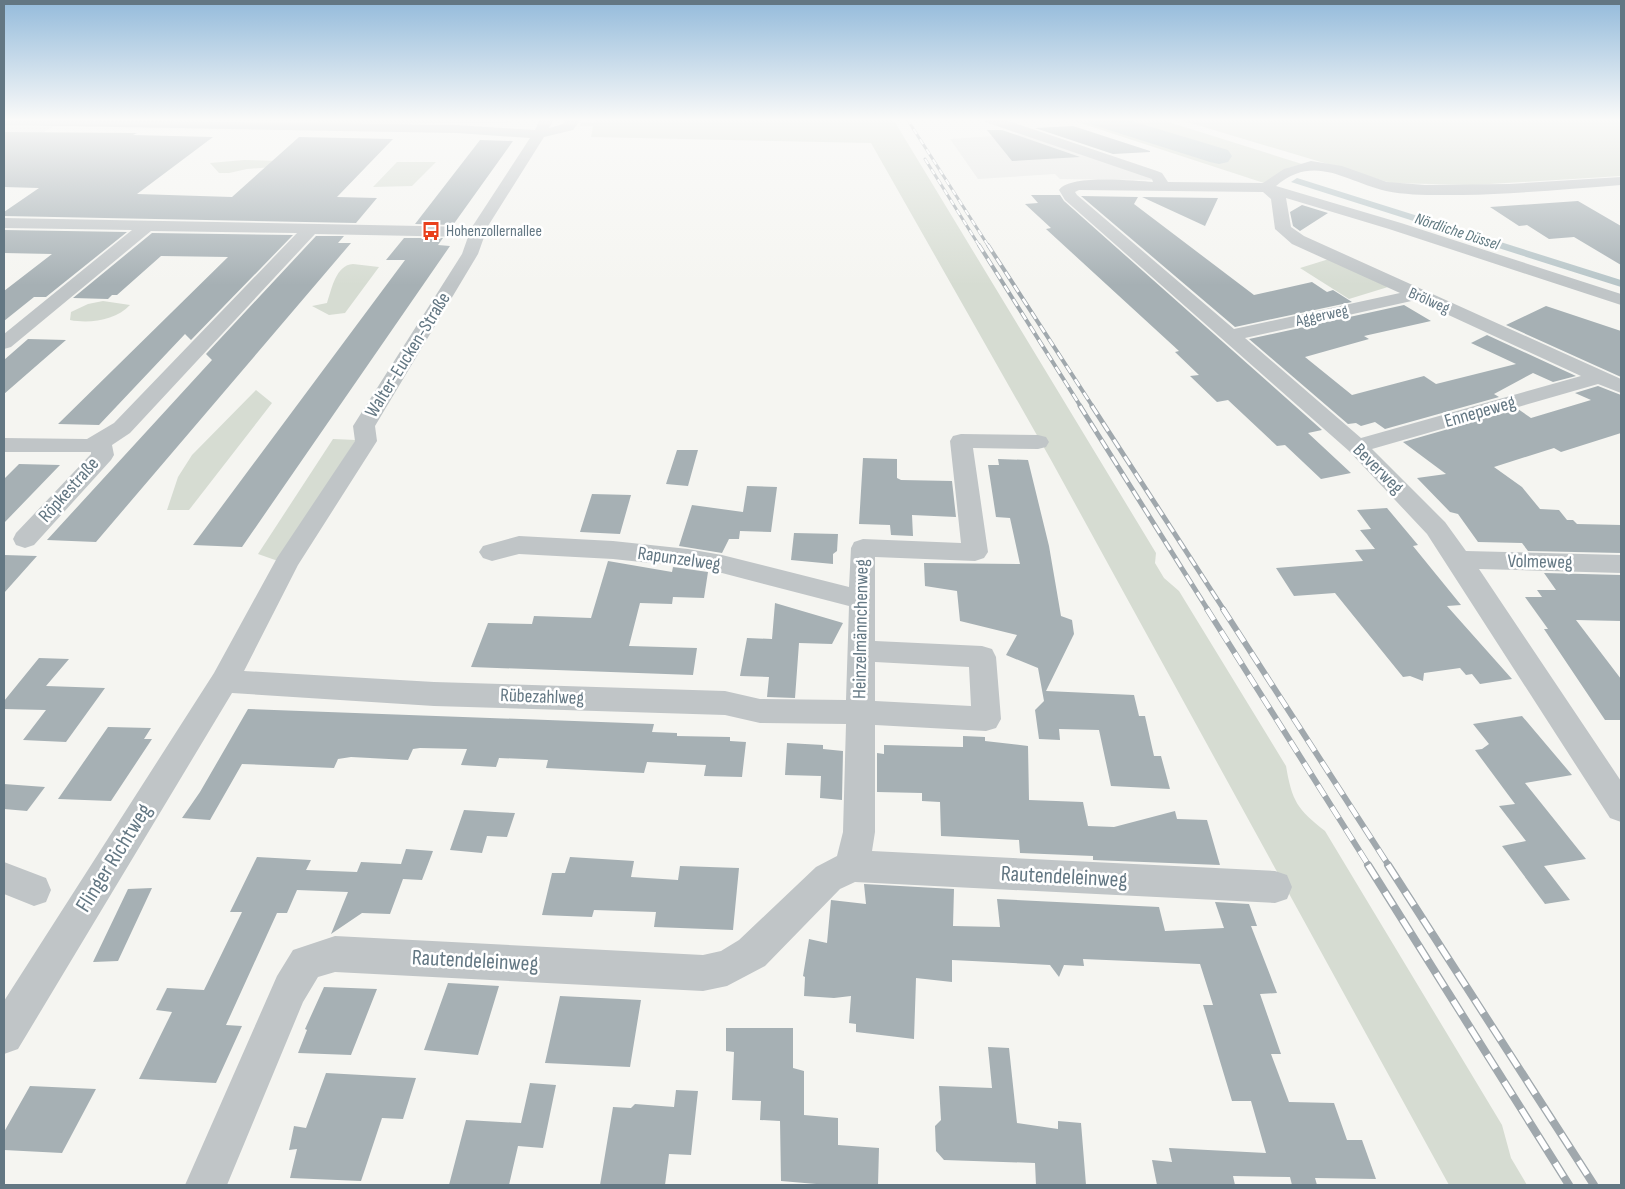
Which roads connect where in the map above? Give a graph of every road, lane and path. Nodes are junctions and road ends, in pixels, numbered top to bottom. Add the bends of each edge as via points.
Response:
1 (514, 174) edge
2 (1154, 174) edge
3 (1286, 174) edge
4 (1348, 174) edge
5 (1277, 180) junction
6 (1621, 181) edge
7 (1164, 186) junction
8 (1067, 190) joint
9 (4, 222) edge
10 (148, 225) junction
11 (310, 229) junction
12 (478, 232) junction
13 (1416, 295) junction
14 (1621, 300) edge
15 (1229, 336) junction
16 (4, 343) edge
17 (1602, 377) junction
18 (1621, 386) edge
19 (1038, 442) dead end
20 (100, 443) junction
21 (4, 445) edge
22 (1357, 446) junction
23 (24, 539) dead end
24 (492, 552) dead end
25 (1459, 560) junction
26 (1621, 564) edge
27 (862, 600) junction
28 (861, 651) junction
29 (224, 681) junction
30 (860, 712) junction
31 (1621, 808) edge
32 (852, 866) junction
33 (1275, 887) dead end
34 (4, 1035) edge
35 (206, 1185) edge

1 - 12 street, Walter-Eucken-Straße
2 - 7 street
3 - 5 street
4 - 6 street via 1387,186 1426,189 1503,189
5 - 7 street
5 - 13 street, Brölweg via 1281,224 1287,233
5 - 14 street via 1395,226
7 - 8 street via 1080,185
8 - 15 street, Beverweg via 1070,197
9 - 10 street
10 - 11 street
10 - 16 street
11 - 12 street
11 - 20 street via 122,428
12 - 29 street, Walter-Eucken-Straße via 470,254 364,426 366,441 286,564
13 - 15 street, Aggerweg
13 - 17 street, Brölweg
15 - 22 street, Beverweg
17 - 18 street, Brölweg
17 - 22 street, Ennepeweg
19 - 27 street, Heinzelmännchenweg via 961,441 975,552 862,548
20 - 21 street, Röpkestraße
20 - 23 street, Röpkestraße via 103,455
22 - 25 street, Beverweg via 1436,528
24 - 27 street, Rapunzelweg via 520,545 688,558
25 - 26 street, Volmeweg
25 - 31 street, Beverweg
27 - 28 street, Heinzelmännchenweg
28 - 30 street, Heinzelmännchenweg
28 - 30 street, Rübezahlweg via 982,657 986,719
29 - 30 street, Rübezahlweg via 434,694 725,703 760,710
29 - 34 street, Flinger Richtweg
30 - 32 street via 859,832
32 - 33 street, Rautendeleinweg
32 - 35 street, Rautendeleinweg via 828,878 752,953 727,968 703,973 335,954 306,963 290,989

